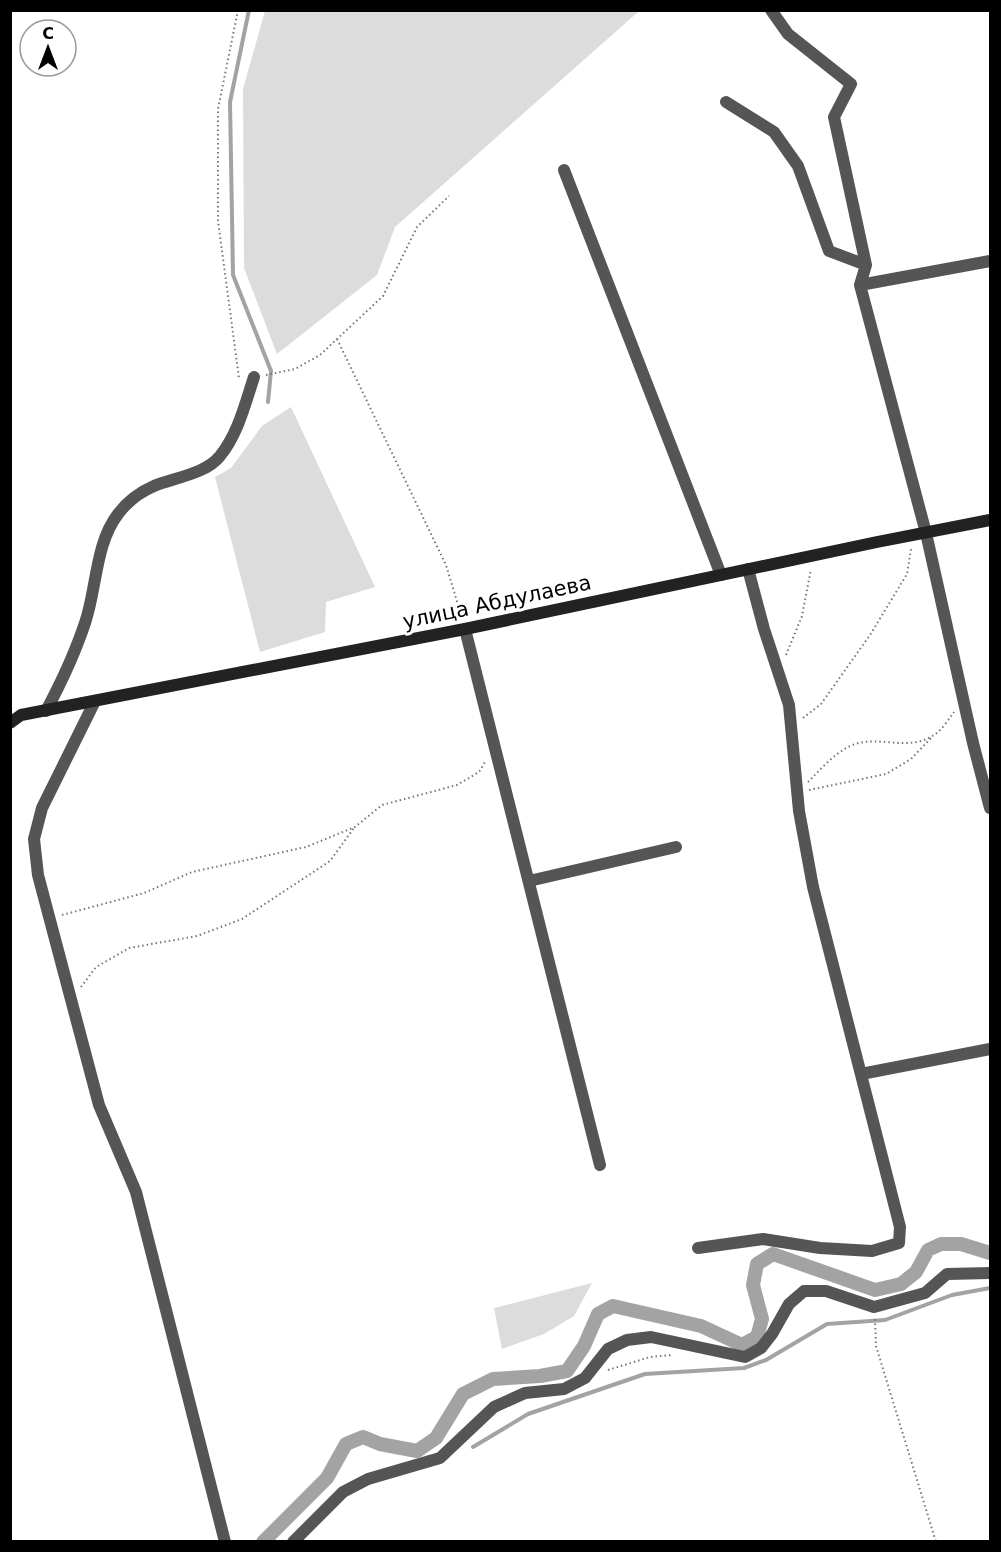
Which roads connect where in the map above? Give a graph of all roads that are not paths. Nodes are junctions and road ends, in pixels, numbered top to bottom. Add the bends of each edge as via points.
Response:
1 (771, 10) edge
2 (726, 102) dead end
3 (564, 170) dead end
4 (990, 261) edge
5 (866, 265) junction
6 (860, 285) junction
7 (254, 377) road end
8 (990, 520) edge
9 (920, 534) junction
10 (748, 569) junction
11 (722, 575) junction
12 (465, 629) junction
13 (94, 701) junction
14 (46, 711) junction
15 (14, 719) edge
16 (990, 808) edge
17 (676, 847) dead end
18 (529, 881) junction
19 (990, 1048) edge
20 (861, 1074) junction
21 (600, 1165) dead end
22 (698, 1248) dead end
23 (990, 1273) edge
24 (225, 1542) edge
25 (293, 1542) edge

1 - 5 street via 788,34 851,84 834,117
2 - 5 street via 774,132 798,166 829,251
3 - 11 street
4 - 6 street
5 - 6 street
6 - 9 street
7 - 14 street via 237,428 219,458 197,472 152,486 117,515 103,544 86,622
8 - 9 main road, улица Абдулаева
9 - 10 main road, улица Абдулаева
9 - 16 street
10 - 11 main road, улица Абдулаева
10 - 20 street via 789,705 813,887
11 - 12 main road, улица Абдулаева
12 - 13 main road, улица Абдулаева
12 - 18 street
13 - 14 main road, улица Абдулаева
13 - 24 street via 42,808 34,839 38,875 99,1105 136,1192
14 - 15 main road, улица Абдулаева
17 - 18 street
18 - 21 street
19 - 20 street
20 - 22 street via 900,1227 899,1243 872,1251 763,1239
23 - 25 street via 947,1274 925,1293 874,1307 825,1291 804,1291 789,1304 761,1348 745,1357 651,1337 627,1340 608,1349 585,1378 564,1389 525,1393 494,1407 440,1458 368,1479 343,1492

